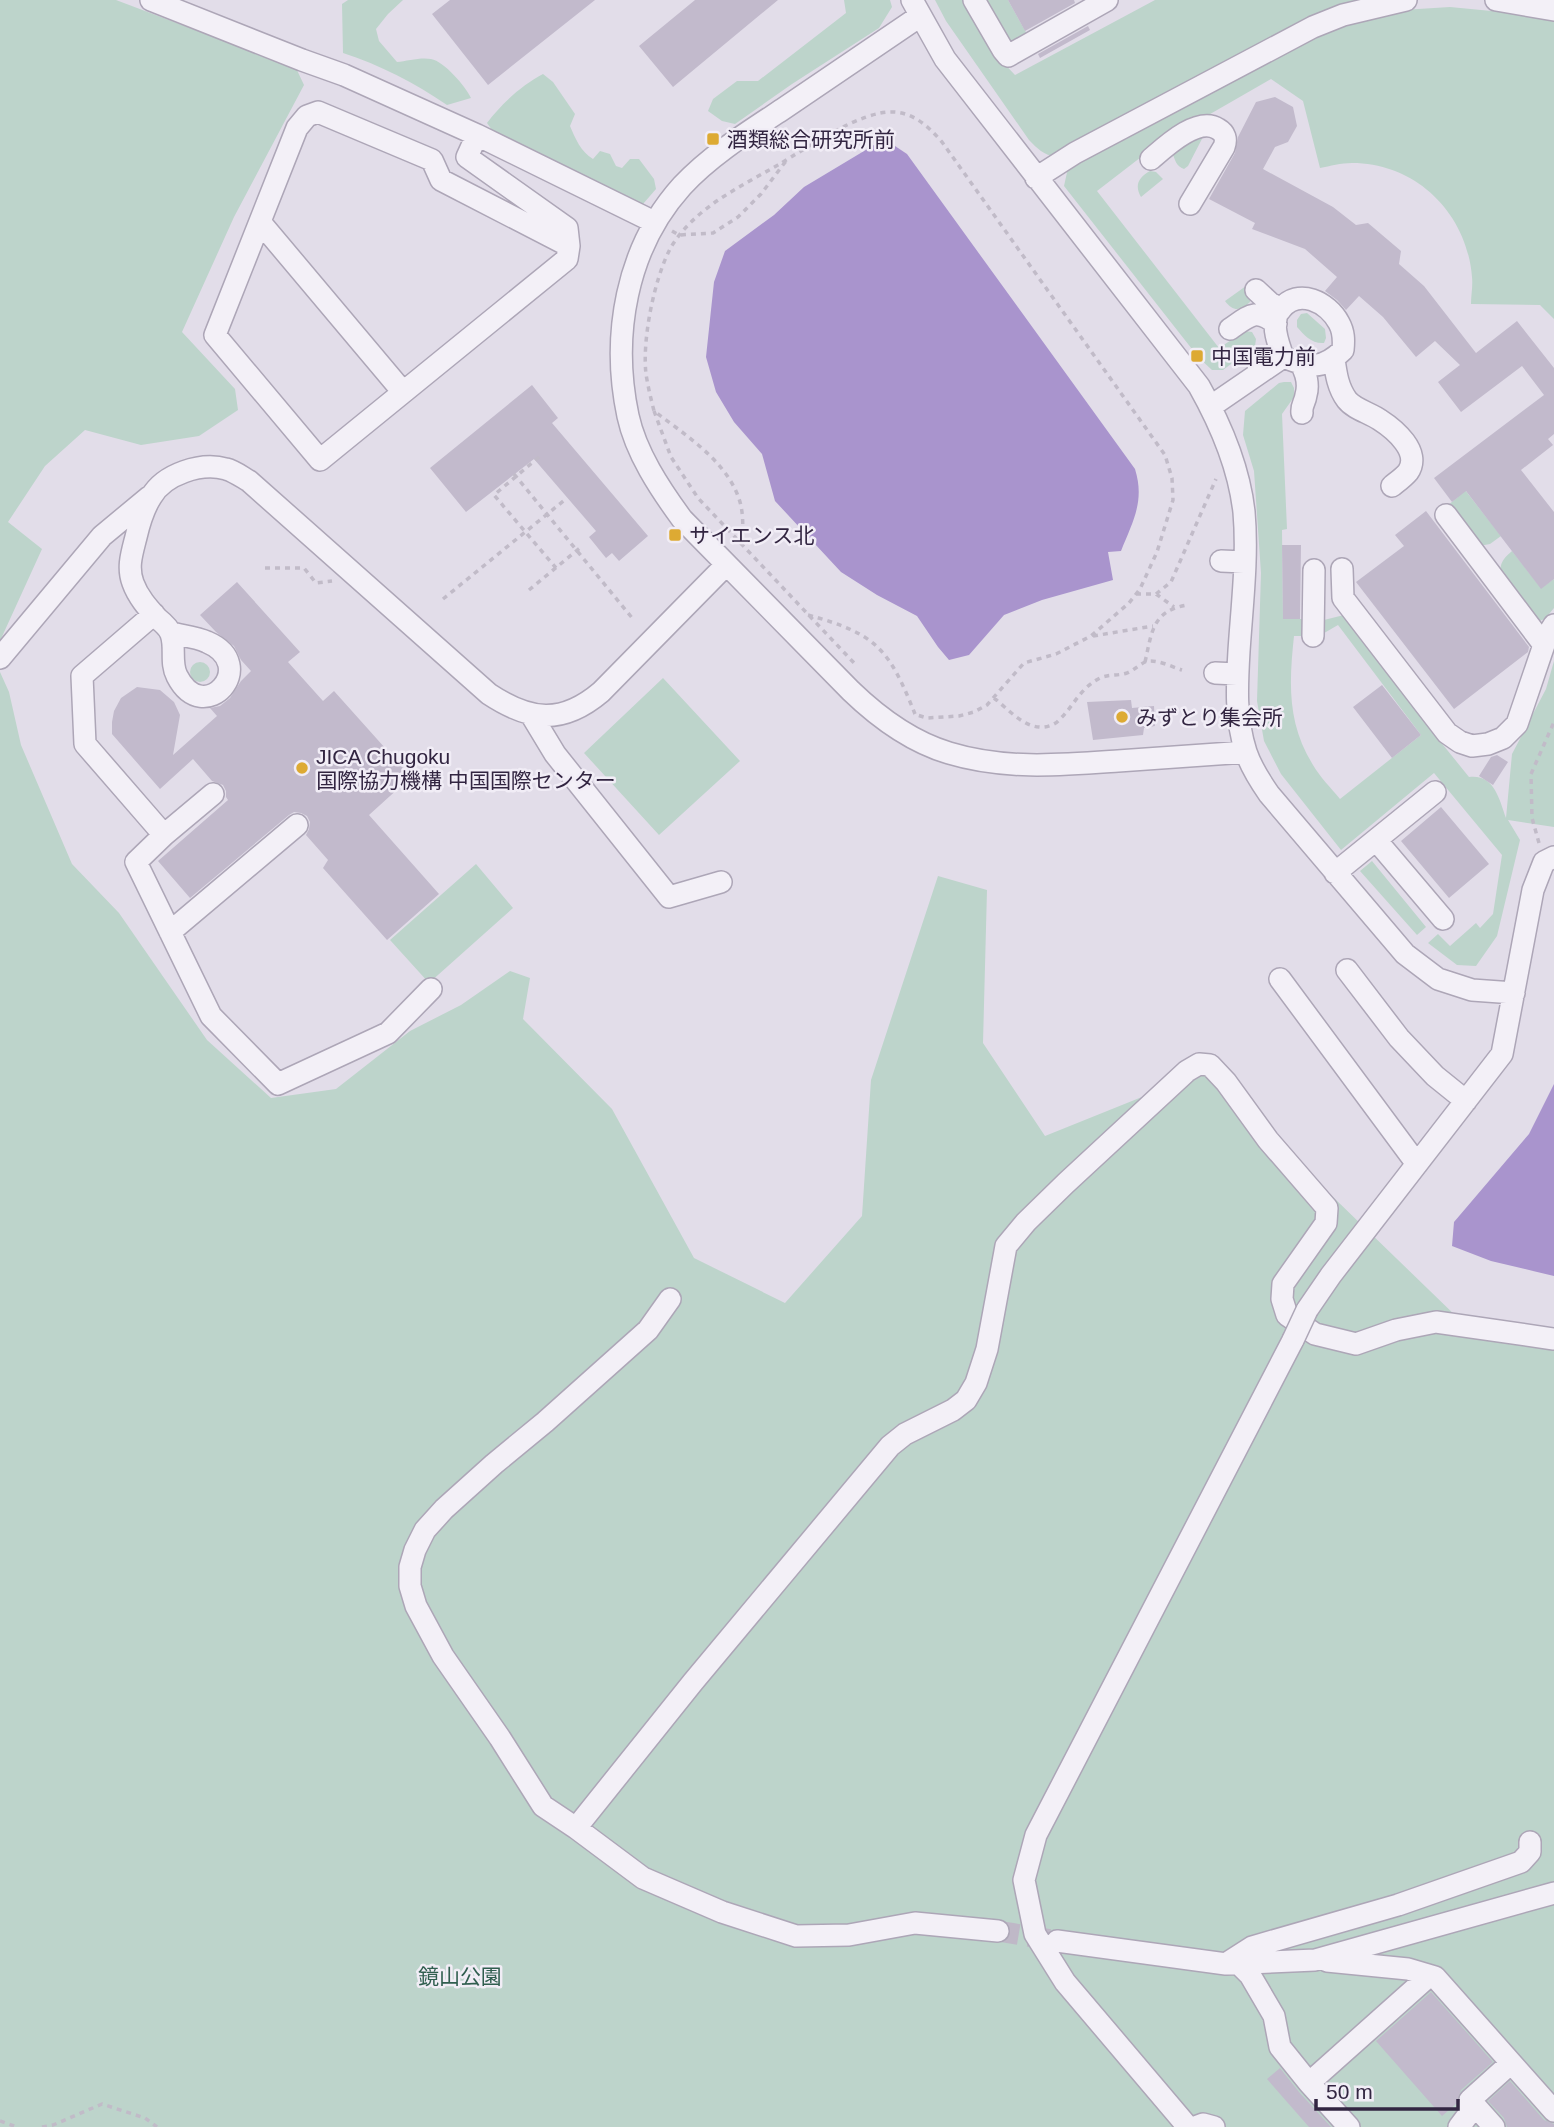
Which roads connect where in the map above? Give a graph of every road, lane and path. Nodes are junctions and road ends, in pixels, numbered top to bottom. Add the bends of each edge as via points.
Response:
1 (151, 0) edge
2 (974, 0) edge
3 (1107, 0) edge
4 (1406, 0) edge
5 (1496, 0) edge
6 (916, 8) edge
7 (1554, 10) edge
8 (477, 135) junction
9 (1152, 159) dead end
10 (788, 160) junction
11 (1036, 178) junction
12 (1190, 204) dead end
13 (260, 222) junction
14 (654, 222) junction
15 (679, 235) junction
16 (569, 246) junction
17 (1256, 290) dead end
18 (1279, 316) junction
19 (1230, 329) dead end
20 (1334, 359) junction
21 (1292, 360) junction
22 (403, 392) junction
23 (1210, 407) junction
24 (654, 411) junction
25 (1302, 413) dead end
26 (539, 457) dead end
27 (1218, 474) dead end
28 (515, 476) junction
29 (1392, 486) dead end
30 (151, 495) junction
31 (567, 498) dead end
32 (547, 515) junction
33 (1446, 516) dead end
34 (526, 532) junction
35 (742, 544) junction
36 (579, 549) junction
37 (1221, 561) dead end
38 (1244, 562) junction
39 (726, 565) junction
40 (265, 568) dead end
41 (556, 568) junction
42 (1342, 569) dead end
43 (342, 580) dead end
44 (529, 590) dead end
45 (1136, 594) junction
46 (1156, 594) junction
47 (1343, 598) junction
48 (443, 599) dead end
49 (1187, 606) dead end
50 (1174, 607) junction
51 (154, 614) junction
52 (808, 615) junction
53 (633, 619) dead end
54 (1554, 625) edge
55 (1153, 626) junction
56 (171, 633) dead end
57 (1091, 636) junction
58 (1313, 636) dead end
59 (1544, 645) junction
60 (0, 658) edge
61 (1145, 662) junction
62 (860, 669) dead end
63 (1182, 670) dead end
64 (1215, 673) dead end
65 (1237, 674) junction
66 (994, 698) junction
67 (905, 708) dead end
68 (915, 715) junction
69 (533, 716) junction
70 (1554, 722) edge
71 (1246, 752) junction
72 (1435, 792) dead end
73 (213, 794) dead end
74 (297, 825) dead end
75 (164, 835) junction
76 (1376, 840) junction
77 (1549, 859) edge
78 (1335, 873) junction
79 (722, 882) dead end
80 (1443, 919) dead end
81 (170, 932) junction
82 (1347, 970) dead end
83 (1280, 979) dead end
84 (431, 989) dead end
85 (1514, 993) junction
86 (1466, 1101) junction
87 (1417, 1164) junction
88 (670, 1299) dead end
89 (1554, 1339) edge
90 (576, 1828) junction
91 (1531, 1842) dead end
92 (1554, 1893) edge
93 (998, 1930) tunnel mouth
94 (1057, 1941) tunnel mouth
95 (1315, 1960) junction
96 (1232, 1963) junction
97 (1429, 1976) junction
98 (1511, 2063) junction
99 (1309, 2082) junction
100 (1470, 2100) junction
101 (1554, 2111) edge
102 (0, 2121) edge
103 (17, 2127) edge
104 (41, 2127) edge
105 (157, 2127) edge
106 (1188, 2127) edge
107 (1195, 2127) edge
108 (1213, 2127) edge
109 (1349, 2127) edge
110 (1459, 2127) edge
111 (1494, 2127) edge

1 - 8 street via 344,75
2 - 3 street via 1008,56
4 - 11 street via 1313,27
5 - 7 street
6 - 11 street via 945,59
6 - 14 street via 725,148 682,186
8 - 14 street
8 - 16 street via 467,157 567,228
9 - 12 street via 1198,126 1207,124 1224,134 1224,147
10 - 15 path via 713,204
10 - 15 path via 761,194 730,222 713,233
10 - 45 path via 876,113 895,111 912,117 927,124 942,142 1165,455 1173,500 1157,552
11 - 23 street via 1199,386
13 - 16 street via 297,128 318,112 432,160 441,180
13 - 22 street
13 - 22 street via 215,335 320,460
14 - 39 street via 625,299 620,359 628,417 661,491
15 - 24 path via 669,251 649,320 646,373
16 - 22 street via 567,259
17 - 18 street
18 - 19 street via 1253,314
18 - 20 street via 1286,303 1299,298 1318,301 1329,309 1344,337 1343,350
18 - 21 street via 1276,332
20 - 21 street via 1319,367
20 - 29 street via 1338,384 1350,410 1381,420 1411,451 1412,464
21 - 23 street via 1272,363
21 - 25 street via 1306,374
23 - 38 street via 1239,488
24 - 35 path via 679,472
24 - 35 path via 696,443 728,477 742,511
26 - 28 path
27 - 46 path via 1171,582
28 - 32 path
28 - 34 path via 494,495
30 - 51 street via 130,565 133,584
30 - 60 street via 102,536
30 - 69 street via 175,474 198,468 225,468 249,481 489,694
31 - 32 path
32 - 34 path
32 - 36 path
33 - 59 street
34 - 41 path
34 - 48 path
35 - 52 path
36 - 41 path
36 - 53 path
37 - 38 street
38 - 65 street
39 - 69 street via 589,702 562,714
39 - 71 street via 875,714 947,753 992,763 1045,766
40 - 43 path via 304,568 316,583
41 - 44 path
42 - 47 street
45 - 46 path
45 - 57 path
46 - 50 path
47 - 58 street via 1314,570
47 - 59 street via 1447,733 1472,746 1503,738 1517,724
49 - 50 path
50 - 55 path
51 - 56 street
51 - 75 street via 82,676 83,703 85,744
52 - 62 path
52 - 68 path via 844,625 885,653
54 - 59 street
55 - 57 path
55 - 61 path
57 - 66 path via 1056,654 1024,663
61 - 63 path
61 - 66 path via 1124,674 1100,678 1074,700 1058,722 1046,727 1025,722
64 - 65 street
65 - 71 street via 1237,709
66 - 68 path via 959,716
67 - 68 path
69 - 79 street via 555,754 669,897
70 - 77 path via 1531,774 1532,818
71 - 78 street via 1269,794
72 - 76 street
73 - 75 street
74 - 81 street
75 - 81 street via 136,862
76 - 78 street
76 - 80 street
77 - 85 street via 1534,890
78 - 85 street via 1405,954 1438,979 1472,990
81 - 84 street via 211,1016 278,1084 388,1032
82 - 86 street via 1399,1038
83 - 87 street
85 - 86 street via 1502,1054
86 - 87 street
87 - 106 street, bridge via 1307,1310 1036,1835 1024,1880 1035,1934 1065,1982
88 - 90 street via 648,1329 444,1510 425,1530 410,1567 416,1606 443,1657 543,1806
89 - 90 street via 1436,1322 1356,1344 1315,1334 1287,1315 1283,1284 1326,1223 1328,1208 1268,1140 1226,1082 1210,1065 1199,1064 1066,1183 1006,1246 987,1349 966,1400 890,1446
90 - 93 street via 643,1878 722,1912 796,1936 849,1935 915,1923
91 - 96 street via 1530,1852 1521,1862 1398,1905 1252,1947
92 - 95 street
94 - 96 street
95 - 96 street
95 - 97 street via 1408,1969
96 - 99 street via 1250,1975 1274,2017 1280,2048
97 - 98 street
97 - 99 street
98 - 100 street
98 - 101 street
99 - 109 street
100 - 110 street via 1468,2115
100 - 111 street
102 - 103 path
104 - 105 path via 102,2104 145,2118
107 - 108 street

